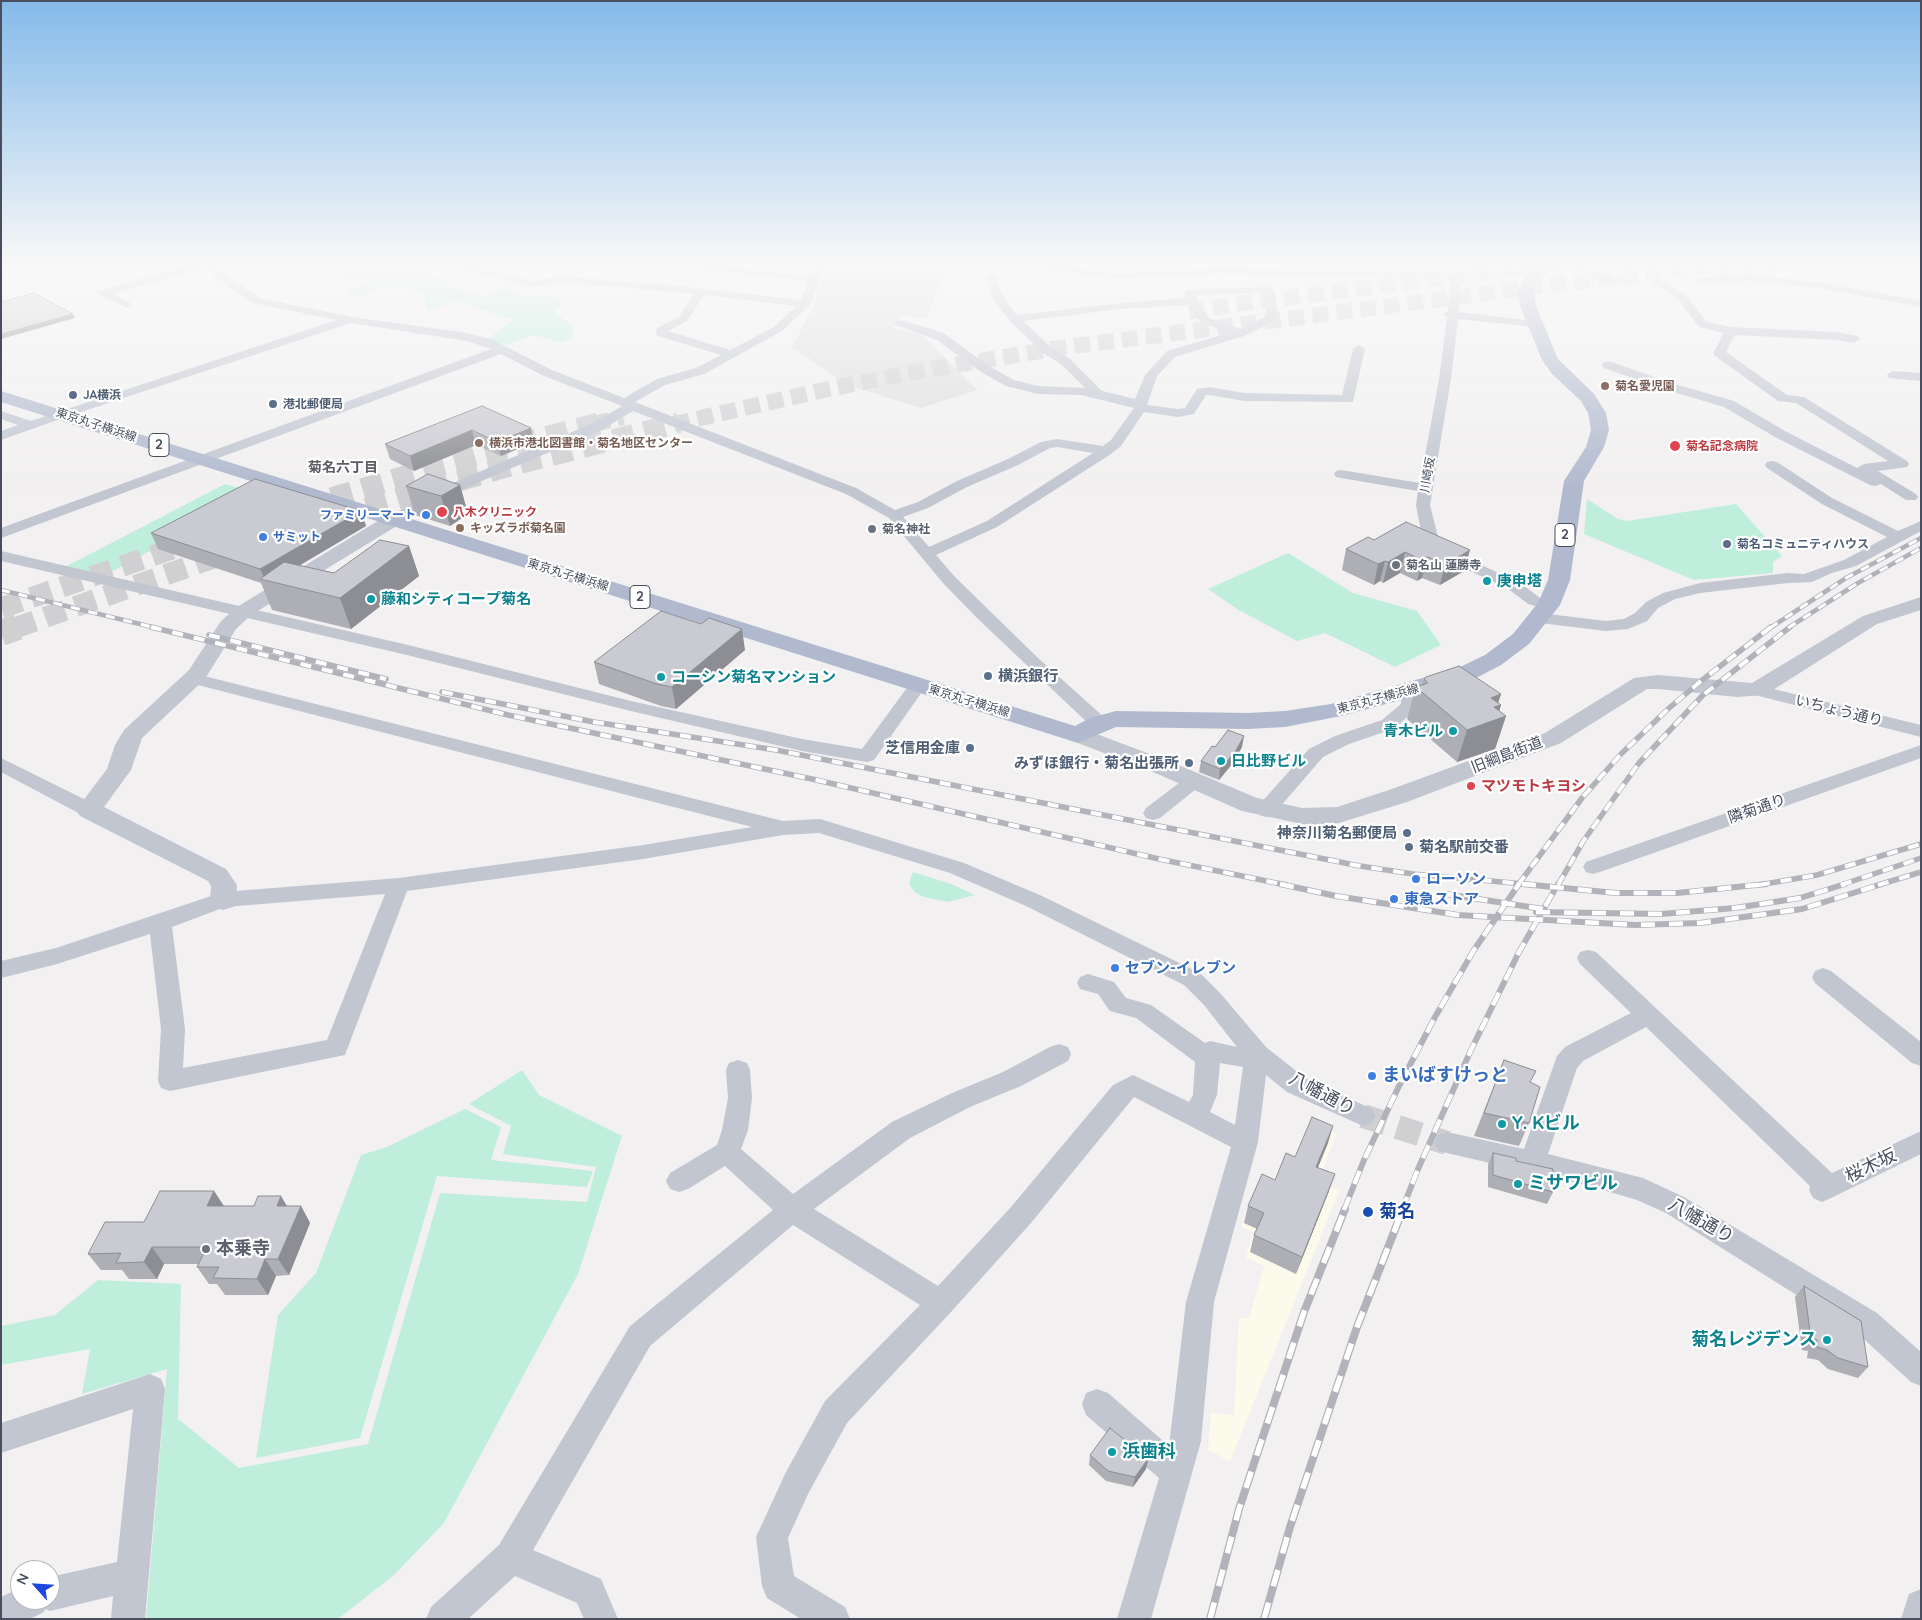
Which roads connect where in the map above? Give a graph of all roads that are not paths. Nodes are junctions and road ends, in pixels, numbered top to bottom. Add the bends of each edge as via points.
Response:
1 (298, 338) edge
2 (469, 338) edge
3 (677, 338) edge
4 (762, 338) edge
5 (942, 338) edge
6 (1035, 338) edge
7 (1225, 338) edge
8 (1448, 338) edge
9 (1541, 338) edge
10 (1728, 338) edge
11 (1850, 338) edge
12 (1854, 338) dead end
13 (502, 349) junction
14 (1359, 349) dead end
15 (731, 354) junction
16 (1608, 364) dead end
17 (1893, 375) dead end
18 (1921, 377) edge
19 (1098, 394) junction
20 (1, 396) edge
21 (628, 404) junction
22 (1141, 406) junction
23 (61, 414) junction
24 (1, 415) edge
25 (31, 425) junction
26 (1, 436) edge
27 (1106, 451) junction
28 (202, 459) junction
29 (1772, 465) dead end
30 (1341, 474) dead end
31 (1425, 488) junction
32 (1916, 499) edge
33 (894, 515) junction
34 (394, 520) junction
35 (1921, 525) edge
36 (1, 533) edge
37 (1898, 537) junction
38 (926, 554) junction
39 (1, 556) edge
40 (1921, 603) edge
41 (244, 611) junction
42 (1545, 612) junction
43 (192, 678) junction
44 (918, 685) junction
45 (1757, 690) junction
46 (1404, 692) junction
47 (1088, 729) junction
48 (1921, 731) edge
49 (1921, 751) edge
50 (1, 764) edge
51 (1194, 781) junction
52 (89, 810) junction
53 (1266, 810) junction
54 (1153, 813) dead end
55 (783, 828) junction
56 (1593, 867) dead end
57 (399, 885) junction
58 (223, 900) junction
59 (160, 923) junction
60 (1588, 958) dead end
61 (1, 970) edge
62 (1823, 977) dead end
63 (1088, 983) dead end
64 (1648, 1015) junction
65 (1059, 1054) dead end
66 (1204, 1055) junction
67 (1921, 1056) edge
68 (1257, 1057) junction
69 (738, 1070) dead end
70 (1195, 1116) junction
71 (1363, 1116) tunnel mouth
72 (1245, 1142) junction
73 (1921, 1142) edge
74 (1447, 1143) tunnel mouth
75 (726, 1152) junction
76 (1532, 1162) junction
77 (679, 1181) dead end
78 (792, 1210) junction
79 (941, 1303) junction
80 (1921, 1372) edge
81 (1097, 1404) dead end
82 (1, 1438) edge
83 (1176, 1472) junction
84 (511, 1557) junction
85 (133, 1575) junction
86 (60, 1592) edge
87 (1921, 1606) edge
88 (128, 1619) edge
89 (443, 1619) edge
90 (602, 1619) edge
91 (833, 1619) edge
92 (1134, 1619) edge
93 (1918, 1619) edge

1 - 23 street
2 - 13 street
3 - 15 street
4 - 15 street
5 - 19 street via 1010,383 1038,390
6 - 19 street via 1065,361
7 - 22 street via 1171,354 1151,375
8 - 31 street, 川崎坂
9 - 42 main road, 東京丸子横浜線 / 2 via 1552,363 1592,404 1600,430 1595,446 1574,481 1559,580
10 - 32 street via 1719,354 1783,398 1799,400 1902,464 1864,468
11 - 12 street
13 - 21 street via 548,373
13 - 28 street
14 - 22 street via 1348,399 1244,397 1210,391 1202,392 1189,411 1178,413
15 - 21 street via 700,371 662,382
16 - 32 street via 1729,404 1862,476
17 - 18 street
19 - 22 street
20 - 23 main road, 東京丸子横浜線 / 2
21 - 33 street via 851,492
21 - 34 street via 598,426 437,495
22 - 27 street
23 - 25 street
23 - 28 main road, 東京丸子横浜線 / 2
24 - 25 street
25 - 26 street
27 - 33 street via 1057,443 1046,445 923,505
27 - 38 street via 992,524
28 - 34 main road, 東京丸子横浜線 / 2
28 - 36 street
29 - 37 street via 1827,501
30 - 31 street
31 - 42 street, 川崎坂 via 1423,505 1431,541 1438,551 1513,585
33 - 38 street
34 - 41 street
34 - 44 main road, 東京丸子横浜線 / 2
35 - 37 street, 川崎坂
37 - 42 street, 川崎坂 via 1850,563 1806,579 1788,578 1700,588 1669,596 1628,624 1606,626
38 - 47 street via 1017,648
39 - 41 street
40 - 45 street via 1870,620
41 - 43 street via 228,625
41 - 44 street via 640,708 802,745 867,756
42 - 46 main road, 東京丸子横浜線 / 2 via 1521,639 1481,667
43 - 52 street via 132,736 119,770
43 - 55 street
44 - 47 main road, 東京丸子横浜線 / 2
45 - 48 street, いちょう通り
45 - 53 street, 旧綱島街道 via 1642,683 1553,738 1398,796 1323,817
46 - 47 main road, 東京丸子横浜線 / 2 via 1332,711 1285,719 1125,718
46 - 53 street via 1410,699 1410,705 1389,724 1316,753
47 - 51 street, 旧綱島街道
49 - 56 street, 隣菊通り
50 - 52 street
51 - 53 street, 旧綱島街道
51 - 54 street
52 - 58 street via 217,875 224,885
55 - 57 street via 643,852
55 - 68 street, 八幡通り via 820,826 957,868 1034,901 1192,979 1212,999
57 - 58 street
57 - 59 street via 336,1048 170,1082 173,1030
58 - 59 street
59 - 61 street
60 - 64 street
62 - 67 street
63 - 66 street via 1106,988 1118,1005 1143,1011
64 - 73 street, 桜木坂 via 1825,1189
64 - 76 street via 1574,1054 1566,1063
65 - 78 street via 902,1130
66 - 68 street via 1210,1051
66 - 70 street via 1208,1063 1205,1095
68 - 71 street, 八幡通り via 1296,1085
68 - 72 street
69 - 75 street via 740,1098
70 - 72 street
70 - 79 street via 1133,1085 1122,1092 1021,1216
72 - 83 street via 1200,1302 1186,1441
74 - 76 street, 八幡通り
75 - 77 street
75 - 78 street
76 - 80 street, 八幡通り via 1643,1190 1731,1231 1868,1323
78 - 79 street
78 - 84 street via 640,1336
79 - 91 street via 836,1412 772,1537 779,1586
81 - 83 street
82 - 85 street via 150,1389
83 - 92 street
84 - 89 street
84 - 90 street via 590,1591
85 - 86 street
85 - 88 street
87 - 93 street

